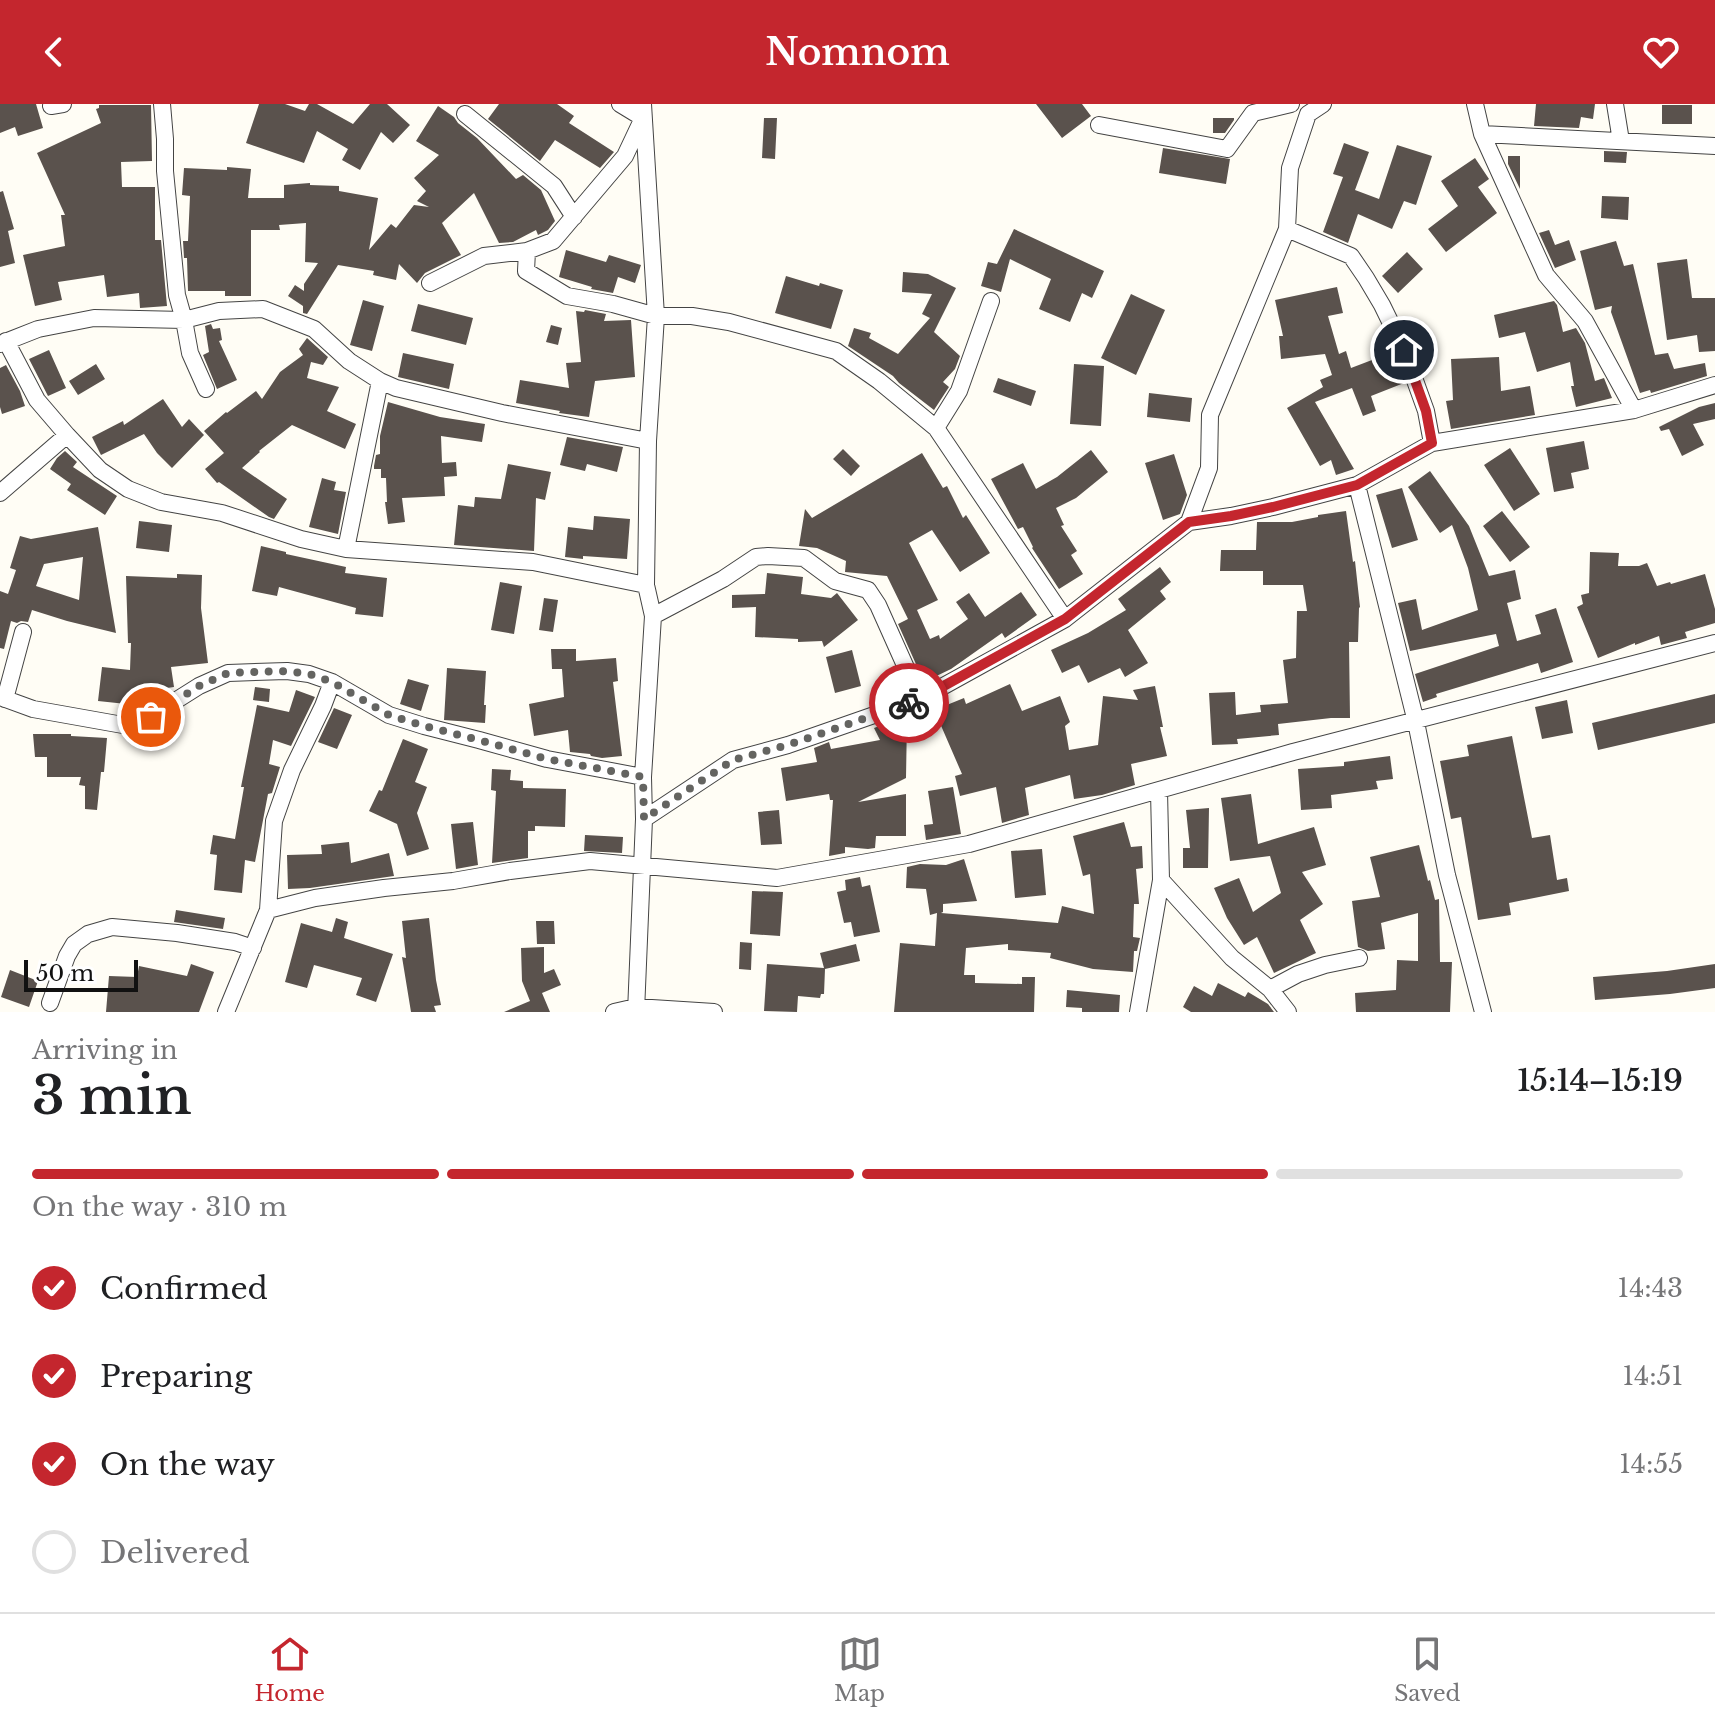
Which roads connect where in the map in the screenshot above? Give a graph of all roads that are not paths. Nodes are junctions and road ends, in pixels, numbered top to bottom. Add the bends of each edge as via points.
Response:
1 (162, 104) edge
2 (620, 104) edge
3 (1291, 104) edge
4 (1323, 104) edge
5 (1475, 104) edge
6 (1615, 104) edge
7 (645, 109) edge
8 (465, 114) dead end
9 (1099, 125) dead end
10 (1482, 134) junction
11 (1621, 141) junction
12 (1715, 146) edge
13 (574, 217) junction
14 (1287, 229) junction
15 (527, 251) junction
16 (430, 283) dead end
17 (991, 301) dead end
18 (656, 316) junction
19 (184, 320) junction
20 (3, 342) edge
21 (380, 381) junction
22 (1715, 385) edge
23 (206, 389) dead end
24 (1634, 410) junction
25 (936, 428) junction
26 (67, 435) junction
27 (648, 441) junction
28 (1432, 443) junction
29 (1357, 485) junction
30 (0, 493) edge
31 (1189, 522) junction
32 (346, 549) junction
33 (646, 585) junction
34 (653, 616) junction
35 (1065, 619) junction
36 (23, 632) dead end
37 (1715, 643) edge
38 (332, 682) junction
39 (2, 698) edge
40 (920, 699) junction
41 (1416, 722) junction
42 (643, 777) junction
43 (1159, 791) junction
44 (644, 819) junction
45 (643, 866) junction
46 (1161, 880) junction
47 (268, 910) junction
48 (253, 948) junction
49 (1359, 958) dead end
50 (1270, 989) junction
51 (50, 1003) dead end
52 (636, 1010) edge
53 (226, 1012) edge
54 (614, 1012) edge
55 (714, 1012) edge
56 (1138, 1012) edge
57 (1288, 1012) edge
58 (1483, 1012) edge

1 - 19 street via 177,295
2 - 7 street
3 - 9 street via 1253,113 1227,149
4 - 14 street via 1308,114 1290,168
5 - 10 street
6 - 11 street
7 - 13 street via 625,156
7 - 18 street
8 - 13 street via 554,186
10 - 11 street
10 - 24 street via 1546,275 1585,321
11 - 12 street
13 - 15 street via 553,241
14 - 28 street via 1351,256 1366,278 1404,350
14 - 31 street via 1210,415 1209,468
15 - 16 street via 484,256
15 - 18 street via 526,271 567,296
17 - 25 street via 959,391
18 - 25 street via 729,322 836,351
18 - 27 street
19 - 20 street via 94,318
19 - 21 street via 219,311 263,309 314,329
19 - 23 street via 190,353
20 - 26 street via 37,400
21 - 27 street via 502,413
21 - 32 street
22 - 24 street
24 - 28 street
25 - 35 street
26 - 30 street
26 - 32 street via 100,470 128,489
27 - 33 street
28 - 29 street
29 - 31 street
29 - 41 street
31 - 35 street
32 - 33 street via 533,562
33 - 34 street
34 - 40 street via 756,557 804,558 835,581 868,590
34 - 42 street
35 - 40 street
36 - 39 street
37 - 41 street
38 - 39 street via 287,671 228,673 134,727 33,709
38 - 42 street via 389,715 424,726 547,759
38 - 47 street via 274,821
40 - 44 street via 733,760
41 - 43 street
41 - 58 street via 1447,875
42 - 44 street
43 - 45 street via 969,844 777,878
43 - 46 street
44 - 45 street
45 - 47 street via 590,861 329,896
45 - 52 street
46 - 50 street via 1232,958
46 - 56 street
47 - 48 street
48 - 51 street via 112,927 74,944
48 - 53 street
49 - 50 street via 1298,974
50 - 57 street
52 - 54 street
52 - 55 street

